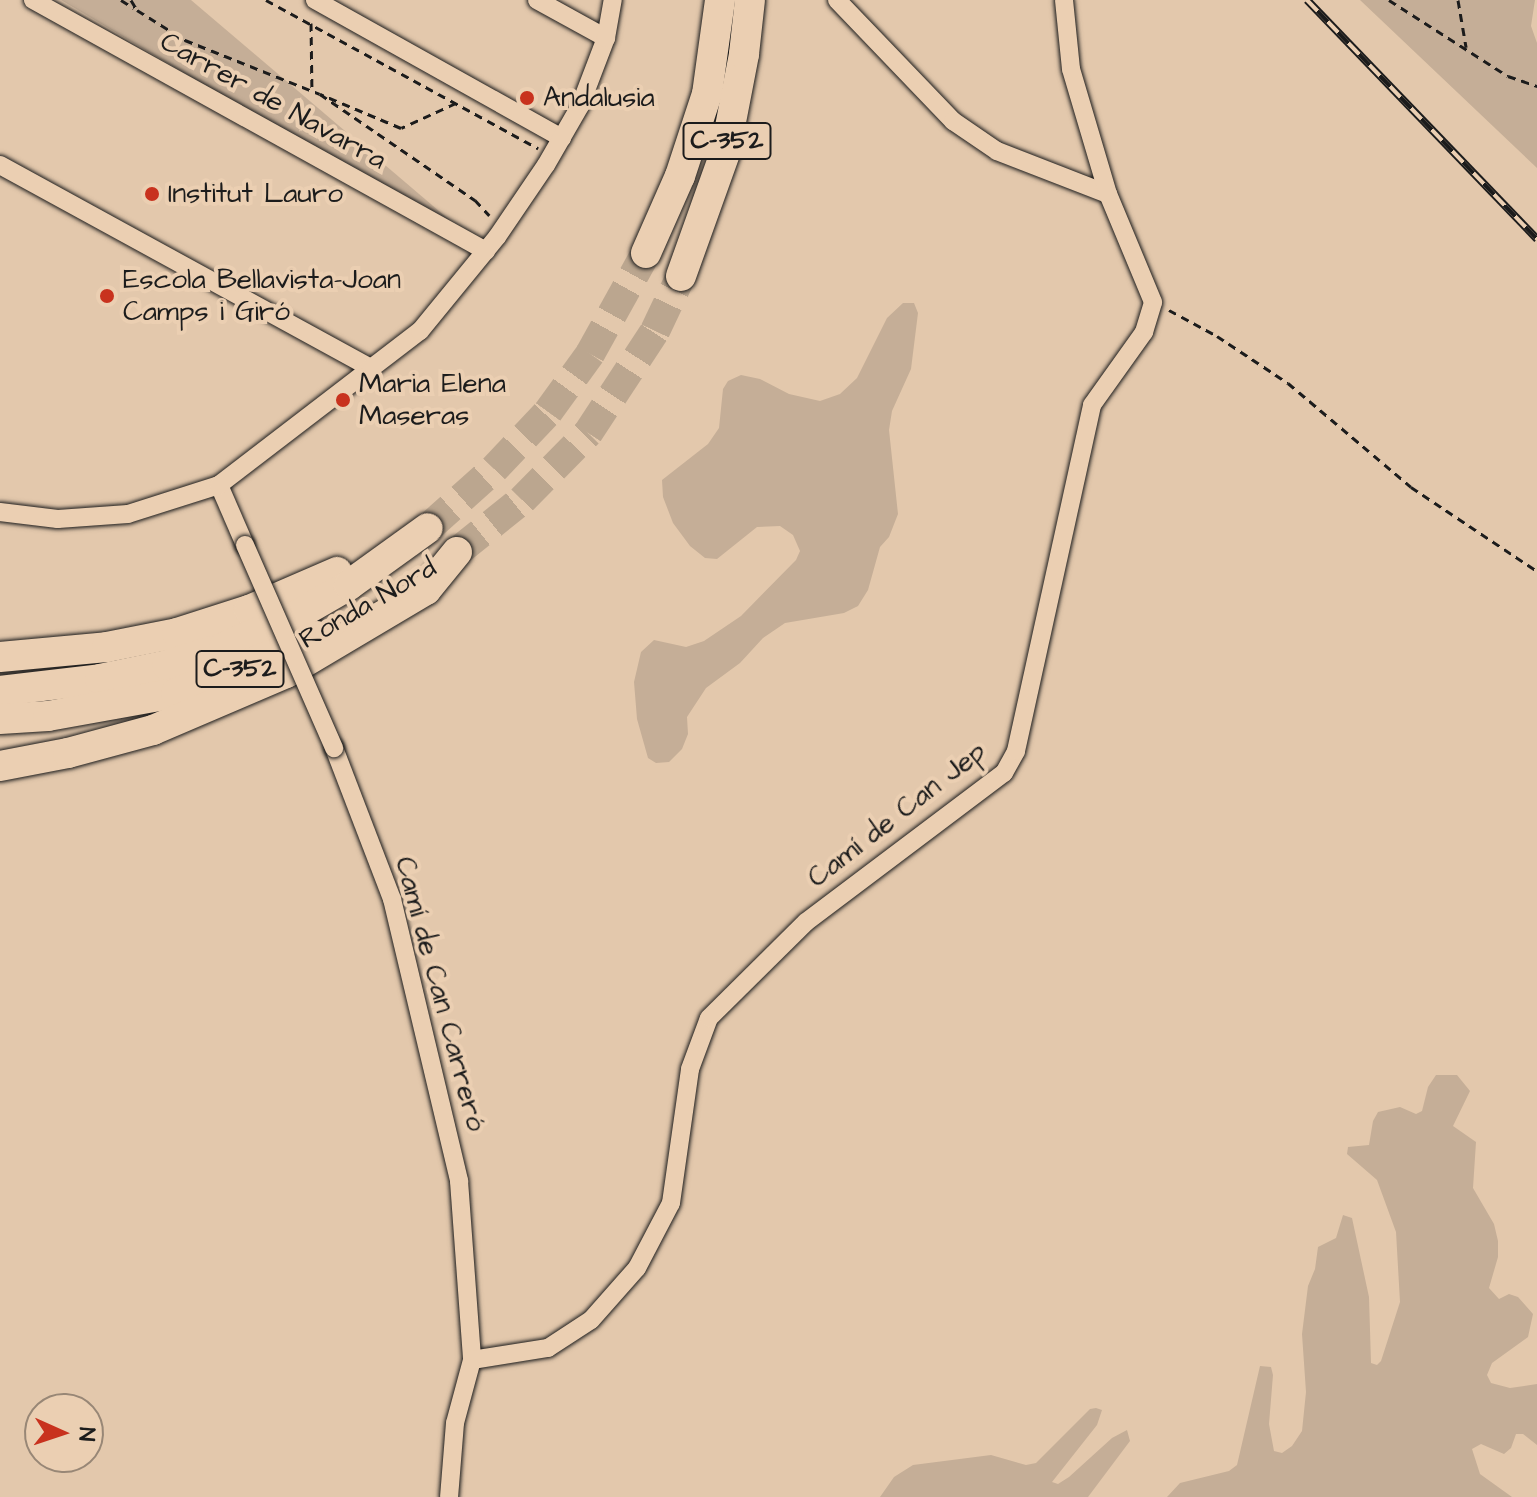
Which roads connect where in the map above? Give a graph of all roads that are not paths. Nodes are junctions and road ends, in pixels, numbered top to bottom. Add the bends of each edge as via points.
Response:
1 (33, 0) edge
2 (315, 0) edge
3 (537, 0) edge
4 (613, 0) edge
5 (720, 0) edge
6 (750, 0) edge
7 (837, 0) edge
8 (1064, 0) edge
9 (606, 38) junction
10 (562, 138) junction
11 (0, 165) edge
12 (1108, 194) junction
13 (486, 251) junction
14 (646, 253) tunnel mouth
15 (681, 276) tunnel mouth
16 (372, 369) junction
17 (219, 485) junction
18 (0, 512) edge
19 (0, 657) edge
20 (0, 691) edge
21 (0, 719) edge
22 (0, 766) edge
23 (472, 1360) junction
24 (449, 1497) edge

1 - 13 street, Carrer de Navarra
2 - 10 street
3 - 9 street
4 - 9 street
5 - 14 highway, C-352 via 707,94 680,176
6 - 15 highway, C-352 via 725,153
7 - 12 street via 953,121 997,151
8 - 12 street via 1071,69
9 - 10 street
10 - 13 street
11 - 16 street
12 - 23 street, Camí de Can Jep via 1153,302 1144,332 1092,405 1016,751 1004,773 806,922 709,1018 690,1069 671,1203 637,1268 591,1320 548,1348
13 - 16 street via 420,331
16 - 17 street
17 - 18 street via 128,514 58,519
17 - 23 street, Camí de Can Carreró, bridge via 334,748 392,899 459,1181
19 - 20 highway, Ronda Nord / C-352 via 107,647 177,633 249,610 421,531 349,585 224,647 100,679
21 - 22 highway, Ronda Nord / C-352 via 112,706 189,688 307,641 457,552 426,590 263,684 153,730
23 - 24 street, Camí de Can Carreró via 455,1423

